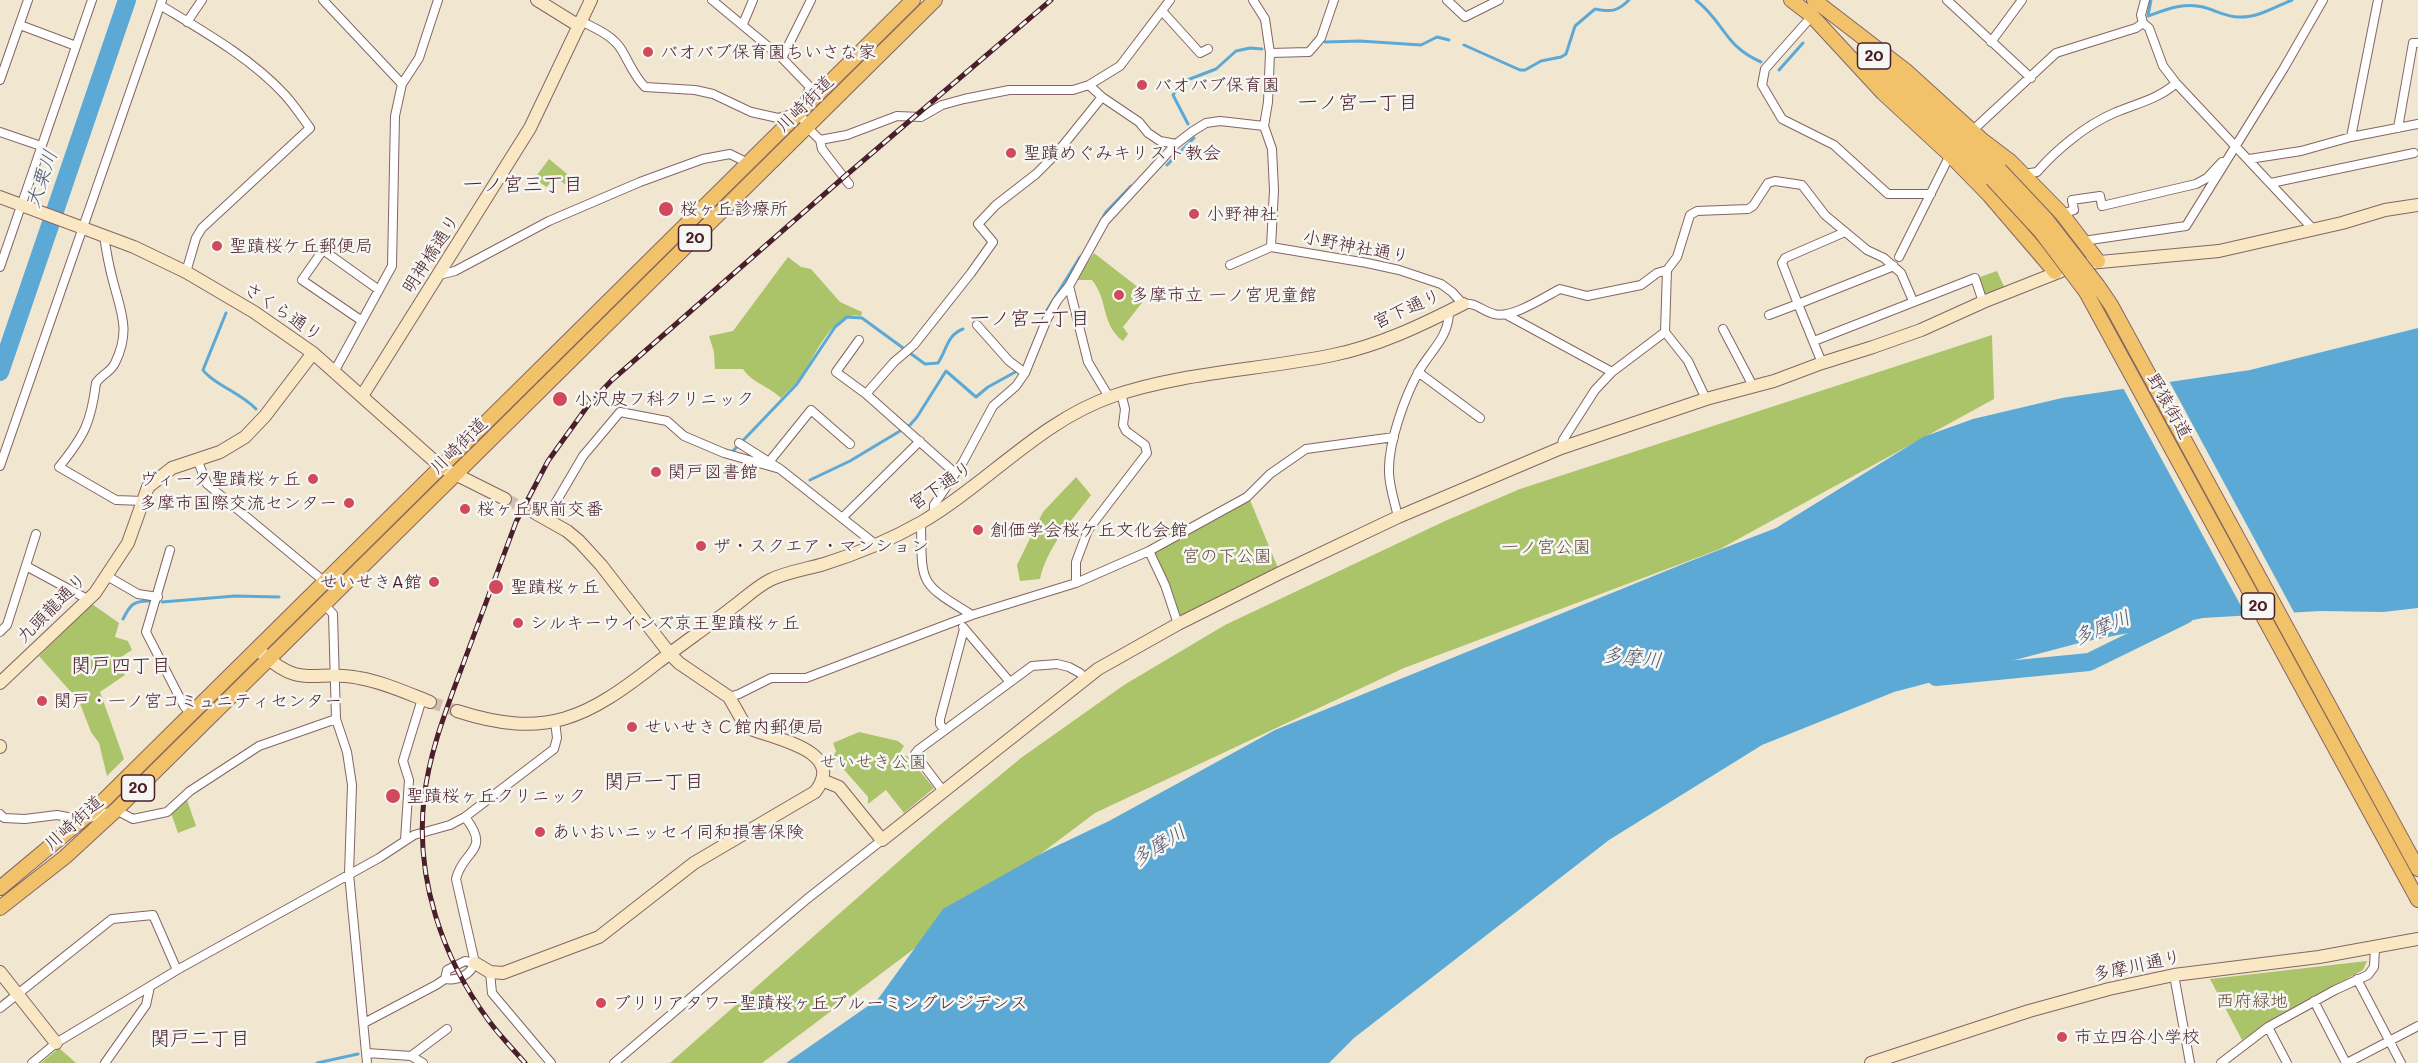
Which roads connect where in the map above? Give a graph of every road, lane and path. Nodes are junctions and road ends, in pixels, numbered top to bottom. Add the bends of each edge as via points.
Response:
1 (28, 0) edge
2 (92, 0) edge
3 (202, 0) edge
4 (323, 0) edge
5 (438, 0) edge
6 (537, 0) edge
7 (591, 0) edge
8 (712, 0) edge
9 (753, 0) edge
10 (811, 0) edge
11 (913, 0) edge
12 (935, 0) edge
13 (1170, 0) edge
14 (1253, 0) edge
15 (1334, 0) edge
16 (1447, 0) edge
17 (1499, 0) edge
18 (1793, 0) edge
19 (1947, 0) edge
20 (2022, 0) edge
21 (2145, 0) edge
22 (2323, 0) edge
23 (2378, 0) edge
24 (161, 3) edge
25 (1817, 4) edge
26 (1162, 11) junction
27 (187, 21) junction
28 (2143, 23) junction
29 (580, 24) junction
30 (743, 24) junction
31 (20, 25) junction
32 (1991, 42) junction
33 (2418, 43) edge
34 (76, 46) junction
35 (1208, 49) dead end
36 (1270, 53) junction
37 (782, 58) junction
38 (0, 78) edge
39 (2031, 78) junction
40 (2176, 83) junction
41 (402, 84) junction
42 (1089, 86) junction
43 (1102, 97) junction
44 (800, 112) junction
45 (2418, 124) edge
46 (807, 126) junction
47 (1264, 126) junction
48 (2398, 128) junction
49 (1972, 131) junction
50 (0, 132) edge
51 (2351, 137) junction
52 (820, 140) junction
53 (1176, 144) junction
54 (41, 146) junction
55 (2236, 146) junction
56 (2414, 153) dead end
57 (1950, 155) junction
58 (2248, 159) junction
59 (748, 163) junction
60 (2026, 176) junction
61 (849, 183) dead end
62 (2271, 183) junction
63 (1931, 194) junction
64 (0, 197) edge
65 (2418, 205) edge
66 (25, 207) junction
67 (2062, 214) junction
68 (82, 227) junction
69 (2313, 229) junction
70 (1845, 232) junction
71 (104, 235) junction
72 (2083, 241) junction
73 (1272, 247) junction
74 (1899, 257) dead end
75 (2098, 261) junction
76 (1230, 265) dead end
77 (1894, 266) junction
78 (0, 267) edge
79 (1667, 270) junction
80 (186, 272) junction
81 (2055, 272) junction
82 (439, 275) junction
83 (1069, 286) junction
84 (2092, 289) junction
85 (379, 290) junction
86 (1912, 301) junction
87 (1983, 302) junction
88 (1463, 304) junction
89 (1798, 304) junction
90 (1449, 311) junction
91 (1508, 315) junction
92 (1769, 315) dead end
93 (362, 321) junction
94 (977, 325) dead end
95 (1723, 329) dead end
96 (1665, 332) junction
97 (859, 340) dead end
98 (1814, 341) junction
99 (313, 353) junction
100 (1822, 363) junction
101 (1022, 370) junction
102 (334, 372) junction
103 (1418, 372) junction
104 (1612, 372) junction
105 (1753, 386) junction
106 (866, 394) junction
107 (1115, 395) junction
108 (362, 396) junction
109 (1706, 399) junction
110 (1480, 418) dead end
111 (1394, 437) junction
112 (920, 441) junction
113 (738, 443) dead end
114 (849, 444) dead end
115 (1561, 448) junction
116 (197, 459) junction
117 (770, 462) junction
118 (0, 466) edge
119 (441, 466) junction
120 (780, 469) junction
121 (955, 473) junction
122 (455, 475) junction
123 (505, 499) tunnel mouth
124 (143, 501) junction
125 (934, 514) junction
126 (540, 516) joint
127 (843, 517) junction
128 (1398, 517) junction
129 (921, 523) junction
130 (36, 534) dead end
131 (875, 544) junction
132 (170, 549) dead end
133 (1149, 551) junction
134 (26, 566) junction
135 (107, 576) junction
136 (325, 582) junction
137 (1076, 583) junction
138 (158, 597) junction
139 (89, 600) junction
140 (324, 604) junction
141 (972, 615) junction
142 (958, 621) junction
143 (1178, 624) junction
144 (964, 629) junction
145 (0, 632) edge
146 (257, 649) junction
147 (670, 654) junction
148 (268, 660) junction
149 (335, 676) junction
150 (1086, 679) junction
151 (1009, 681) junction
152 (0, 683) edge
153 (729, 697) junction
154 (426, 700) joint
155 (458, 711) tunnel mouth
156 (191, 714) junction
157 (336, 719) junction
158 (555, 721) junction
159 (945, 730) junction
160 (822, 780) junction
161 (943, 791) junction
162 (116, 810) junction
163 (465, 817) junction
164 (1, 818) edge
165 (83, 820) junction
166 (405, 840) junction
167 (882, 840) junction
168 (2418, 869) edge
169 (349, 874) junction
170 (0, 888) edge
171 (2418, 900) edge
172 (0, 908) edge
173 (2418, 939) edge
174 (2375, 947) junction
175 (475, 963) junction
176 (177, 970) junction
177 (0, 972) edge
178 (490, 972) junction
179 (2174, 975) junction
180 (2356, 979) junction
181 (150, 987) junction
182 (18, 994) junction
183 (2314, 1002) junction
184 (0, 1008) edge
185 (364, 1023) junction
186 (2418, 1026) edge
187 (2268, 1027) junction
188 (447, 1029) dead end
189 (2390, 1041) junction
190 (56, 1043) junction
191 (367, 1053) junction
192 (411, 1056) junction
193 (2231, 1060) edge
194 (32, 1063) edge
195 (105, 1063) edge
196 (368, 1063) edge
197 (423, 1063) edge
198 (551, 1063) edge
199 (614, 1063) edge
200 (1871, 1063) edge
201 (2190, 1063) edge
202 (2221, 1063) edge
203 (2287, 1063) edge
204 (2347, 1063) edge
205 (2402, 1063) edge

1 - 31 street
2 - 34 street
3 - 27 street
4 - 41 street
5 - 41 street via 419,58
6 - 29 street
7 - 29 street, 明神橋通り
8 - 30 street
9 - 30 street
10 - 37 street
11 - 44 main road, 川崎街道 / 20
12 - 46 main road, 川崎街道 / 20
13 - 26 street
14 - 36 street via 1265,19
15 - 36 street via 1321,38 1309,52
16 - 17 street via 1464,17
18 - 25 main road, 20
19 - 32 street
20 - 32 street
21 - 28 street
22 - 55 street
23 - 51 street
24 - 27 street
24 - 68 street
25 - 49 main road via 1905,70
25 - 57 main road via 1883,93
25 - 63 street via 1764,69 1762,85 1782,119 1834,145 1888,195
25 - 84 main road, 野猿街道 / 20, bridge via 2046,219
26 - 35 street via 1200,53
26 - 42 street via 1120,66
27 - 80 street via 274,85 310,128 202,228
28 - 39 street via 2056,53
28 - 40 street via 2149,28 2163,66
29 - 44 street via 614,40 645,87 713,94 751,112 778,118
29 - 82 street, 明神橋通り via 530,128
30 - 37 street
31 - 34 street
31 - 38 street
32 - 39 street
33 - 48 street via 2413,43
34 - 54 street
36 - 47 street
37 - 44 street via 810,87
39 - 49 street
40 - 55 street
40 - 60 street via 2165,93 2111,114 2055,152 2037,172
41 - 85 street via 395,116 392,266
42 - 43 street
42 - 52 street via 1073,90 1010,90 964,99 921,117 897,116 847,135
43 - 53 street via 1140,122 1160,141
43 - 106 street via 1056,154 978,224 993,242 914,345
44 - 46 street
44 - 59 main road, 川崎街道 / 20
45 - 48 street
46 - 52 street
46 - 122 main road, 川崎街道 / 20
47 - 53 street via 1206,123
47 - 73 street via 1272,149
48 - 51 street
49 - 60 main road
50 - 54 street
51 - 58 street via 2301,151
52 - 61 street via 822,149
53 - 83 street via 1106,221
54 - 66 street
55 - 58 street
55 - 67 street via 2207,178 2196,184 2102,206 2100,196 2072,200 2074,210
55 - 72 street via 2186,226
56 - 62 street
57 - 63 street
57 - 81 main road
58 - 62 street
59 - 82 street via 730,154 703,159 549,221 455,271
59 - 119 main road, 川崎街道 / 20
60 - 67 main road
62 - 69 street
63 - 74 street
64 - 66 street, さくら通り
65 - 69 street
66 - 68 street, さくら通り
66 - 78 street
67 - 72 main road
68 - 71 street, さくら通り
68 - 118 street
69 - 75 street via 2219,251
70 - 77 street
70 - 79 street via 1825,215 1802,185 1775,181 1768,183 1748,209 1697,211 1690,215 1677,257
70 - 89 street via 1785,258 1782,263
71 - 80 street, さくら通り
71 - 124 street via 124,316 124,333 116,362 96,383 86,429 59,467 116,500
72 - 75 main road
73 - 76 street
73 - 88 street, 小野神社通り via 1399,270 1441,284
75 - 81 street
77 - 86 street via 1901,273
77 - 89 street
79 - 91 street via 1641,285 1587,296 1560,289
79 - 96 street
80 - 99 street, さくら通り
81 - 87 street
82 - 108 street, 明神橋通り
83 - 101 street via 1057,301
83 - 107 street via 1088,362
84 - 168 main road, 野猿街道 / 20 via 2111,305
84 - 171 main road, 野猿街道 / 20 via 2097,311
85 - 93 street
85 - 93 street via 323,250 302,280
86 - 87 street via 1975,278
86 - 98 street
87 - 100 street via 1921,330
88 - 90 street, 宮下通り
88 - 91 street
89 - 92 street
89 - 98 street
90 - 103 street via 1449,327
90 - 107 street, 宮下通り via 1364,348
91 - 104 street
93 - 102 street
94 - 101 street
95 - 105 street
96 - 104 street
96 - 109 street via 1688,361
97 - 106 street via 836,372
98 - 100 street
99 - 102 street, さくら通り
99 - 116 street, 九頭龍通り via 245,437 220,452
100 - 105 street
101 - 121 street via 1016,386 993,406
102 - 108 street, さくら通り
103 - 110 street
103 - 111 street
104 - 115 street via 1583,408
105 - 109 street
106 - 112 street
107 - 125 street, 宮下通り via 1045,432
107 - 137 street via 1125,409 1126,431 1145,445 1147,453 1088,530 1076,562
108 - 119 street, さくら通り
109 - 115 street
111 - 128 street via 1389,471
111 - 133 street via 1306,449 1270,474 1247,497
112 - 121 street
112 - 127 street
113 - 117 street
114 - 117 street via 811,411
115 - 128 street
116 - 124 street, 九頭龍通り via 168,471 148,488
116 - 136 street via 207,484
117 - 120 street
119 - 122 street, さくら通り
119 - 136 main road, 川崎街道 / 20
120 - 126 street via 724,453 684,436 667,421 620,412
120 - 127 street
121 - 125 street via 934,505
122 - 123 street, さくら通り
122 - 140 main road, 川崎街道 / 20
124 - 135 street, 九頭龍通り via 128,543
125 - 129 street, 宮下通り
126 - 147 street via 573,536 594,556
127 - 131 street
128 - 143 street
129 - 131 street, 宮下通り
129 - 141 street via 924,579 942,597
130 - 134 street
131 - 147 street, 宮下通り via 771,580
132 - 138 street
133 - 137 street
133 - 143 street
134 - 139 street
134 - 145 street via 8,625
135 - 138 street via 138,594
135 - 139 street, 九頭龍通り
136 - 146 main road, 川崎街道 / 20
137 - 141 street
138 - 156 street via 146,632
139 - 152 street, 九頭龍通り
140 - 148 main road, 川崎街道 / 20
140 - 149 street via 333,614
141 - 142 street
142 - 144 street
142 - 153 street via 806,678 771,678
143 - 150 street
144 - 151 street
144 - 159 street via 940,719
146 - 148 street
146 - 156 main road, 川崎街道 / 20
147 - 153 street
147 - 158 street, 宮下通り via 597,706
148 - 149 street via 294,675
148 - 162 main road, 川崎街道 / 20
149 - 154 street via 371,680
149 - 157 street
150 - 151 street via 1069,667 1045,664 1032,666
150 - 161 street
151 - 159 street
153 - 160 street via 746,727 807,750 819,762
154 - 166 street via 403,761 409,780
155 - 158 street, 宮下通り via 494,722
156 - 165 main road, 川崎街道 / 20
157 - 162 street via 260,746 190,790 167,812 133,819
157 - 169 street via 352,785
158 - 163 street via 554,749
159 - 161 street via 915,754
160 - 167 street via 839,787
160 - 178 street via 815,792 689,867 599,937 519,968
161 - 167 street
162 - 165 street
162 - 172 main road, 川崎街道 / 20
163 - 166 street
163 - 175 street via 477,840 456,879
164 - 165 street via 57,815
165 - 170 main road, 川崎街道 / 20
166 - 169 street
167 - 199 street
169 - 176 street
169 - 185 street
173 - 174 street, 多摩川通り
174 - 179 street, 多摩川通り
174 - 180 street via 2374,968
175 - 178 street
175 - 185 street via 465,961 447,970 445,979
176 - 181 street
176 - 182 street via 153,915 112,919
177 - 182 street
178 - 198 street via 492,993
179 - 200 street, 多摩川通り via 2029,1011
179 - 201 street
180 - 183 street
180 - 189 street
181 - 190 street
181 - 195 street via 146,1005
182 - 184 street
182 - 190 street
183 - 187 street
183 - 204 street
185 - 191 street
186 - 189 street
187 - 193 street
187 - 203 street
188 - 192 street
189 - 204 street
189 - 205 street
190 - 194 street
191 - 192 street
191 - 196 street
192 - 197 street
193 - 202 street

